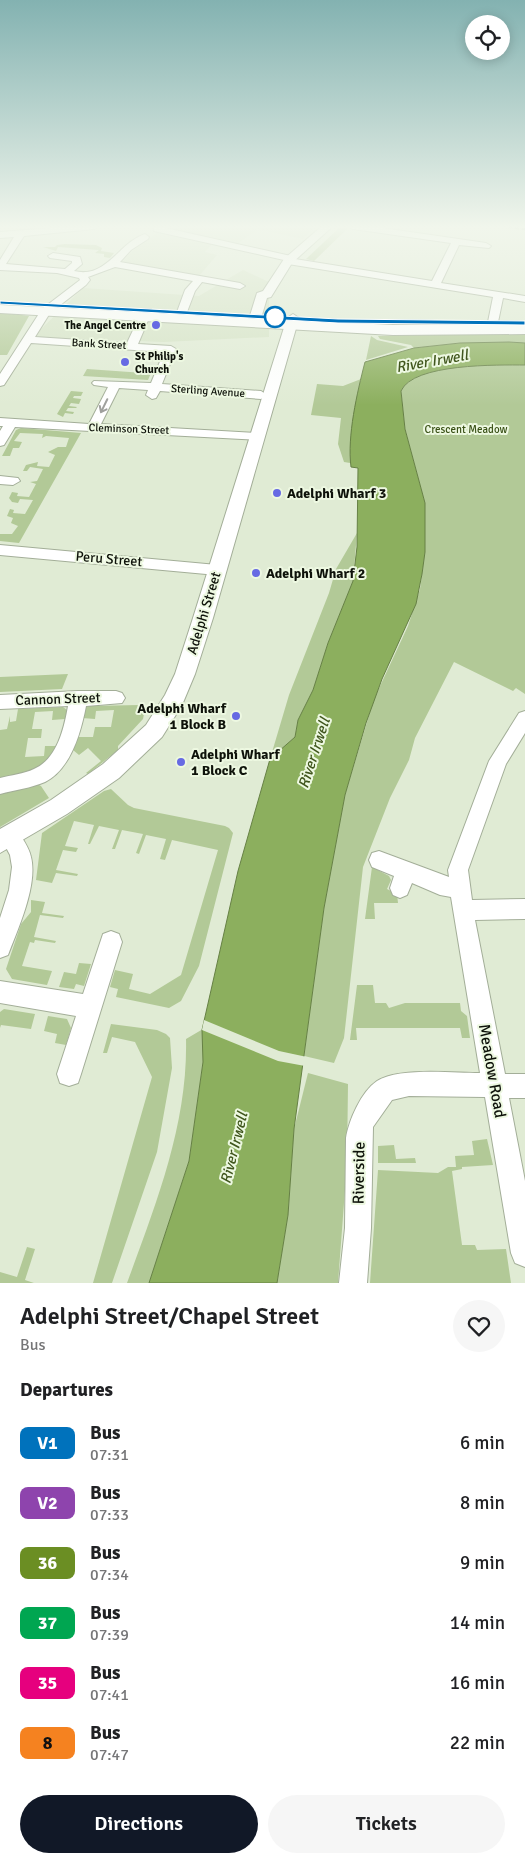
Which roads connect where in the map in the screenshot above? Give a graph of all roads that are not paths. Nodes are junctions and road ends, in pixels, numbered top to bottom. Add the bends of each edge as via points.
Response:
1 (79, 286) edge
2 (194, 286) edge
3 (272, 286) edge
4 (442, 286) edge
5 (499, 295) junction
6 (525, 299) edge
7 (0, 303) edge
8 (49, 308) junction
9 (0, 309) edge
10 (182, 312) junction
11 (146, 313) junction
12 (260, 319) junction
13 (292, 321) junction
14 (493, 322) junction
15 (525, 323) edge
16 (525, 329) edge
17 (28, 340) junction
18 (131, 346) junction
19 (98, 382) dead end
20 (0, 383) edge
21 (115, 384) junction
22 (154, 391) junction
23 (262, 394) dead end
24 (6, 423) edge
25 (94, 428) junction
26 (257, 437) junction
27 (0, 442) edge
28 (0, 550) edge
29 (217, 570) junction
30 (78, 698) junction
31 (116, 698) dead end
32 (0, 702) edge
33 (525, 718) edge
34 (0, 786) edge
35 (5, 839) edge
36 (379, 860) dead end
37 (462, 900) junction
38 (525, 909) edge
39 (111, 942) dead end
40 (0, 947) edge
41 (0, 992) edge
42 (90, 1007) junction
43 (69, 1074) dead end
44 (494, 1086) junction
45 (525, 1086) edge
46 (525, 1253) edge
47 (353, 1283) edge

1 - 8 street
2 - 10 street
3 - 12 main road
4 - 5 street
5 - 6 street
5 - 14 street
7 - 8 highway
8 - 9 highway
8 - 11 highway
8 - 17 street
10 - 11 highway
10 - 12 highway
11 - 12 highway
11 - 18 street
12 - 13 highway
13 - 14 highway
13 - 16 highway via 407,330
13 - 26 main road, Adelphi Street
14 - 15 highway
17 - 18 street, Bank Street
17 - 20 street
18 - 22 street, Bank Street via 171,349
19 - 21 street, Sterling Avenue
21 - 22 street, Sterling Avenue
21 -> 25 street
22 - 23 street, Sterling Avenue
24 - 25 street, Cleminson Street
24 - 27 street
25 - 26 street, Cleminson Street
26 - 29 main road, Adelphi Street
28 - 29 street, Peru Street
29 - 35 main road, Adelphi Street via 180,688 154,731 111,771
30 - 31 street, Cannon Street
30 - 32 street, Cannon Street
30 - 34 street via 62,753 55,763 37,776
33 - 37 street, Meadow Road via 498,761 469,836 458,870
35 - 40 street via 20,857 22,870
36 - 37 street via 403,879 440,885
37 - 38 street
37 - 44 street, Meadow Road
39 - 42 street
41 - 42 street
42 - 43 street
44 - 45 street, Riverside
44 - 46 street, Meadow Road
44 - 47 street, Riverside via 409,1084 386,1090 369,1110 358,1138 358,1228

